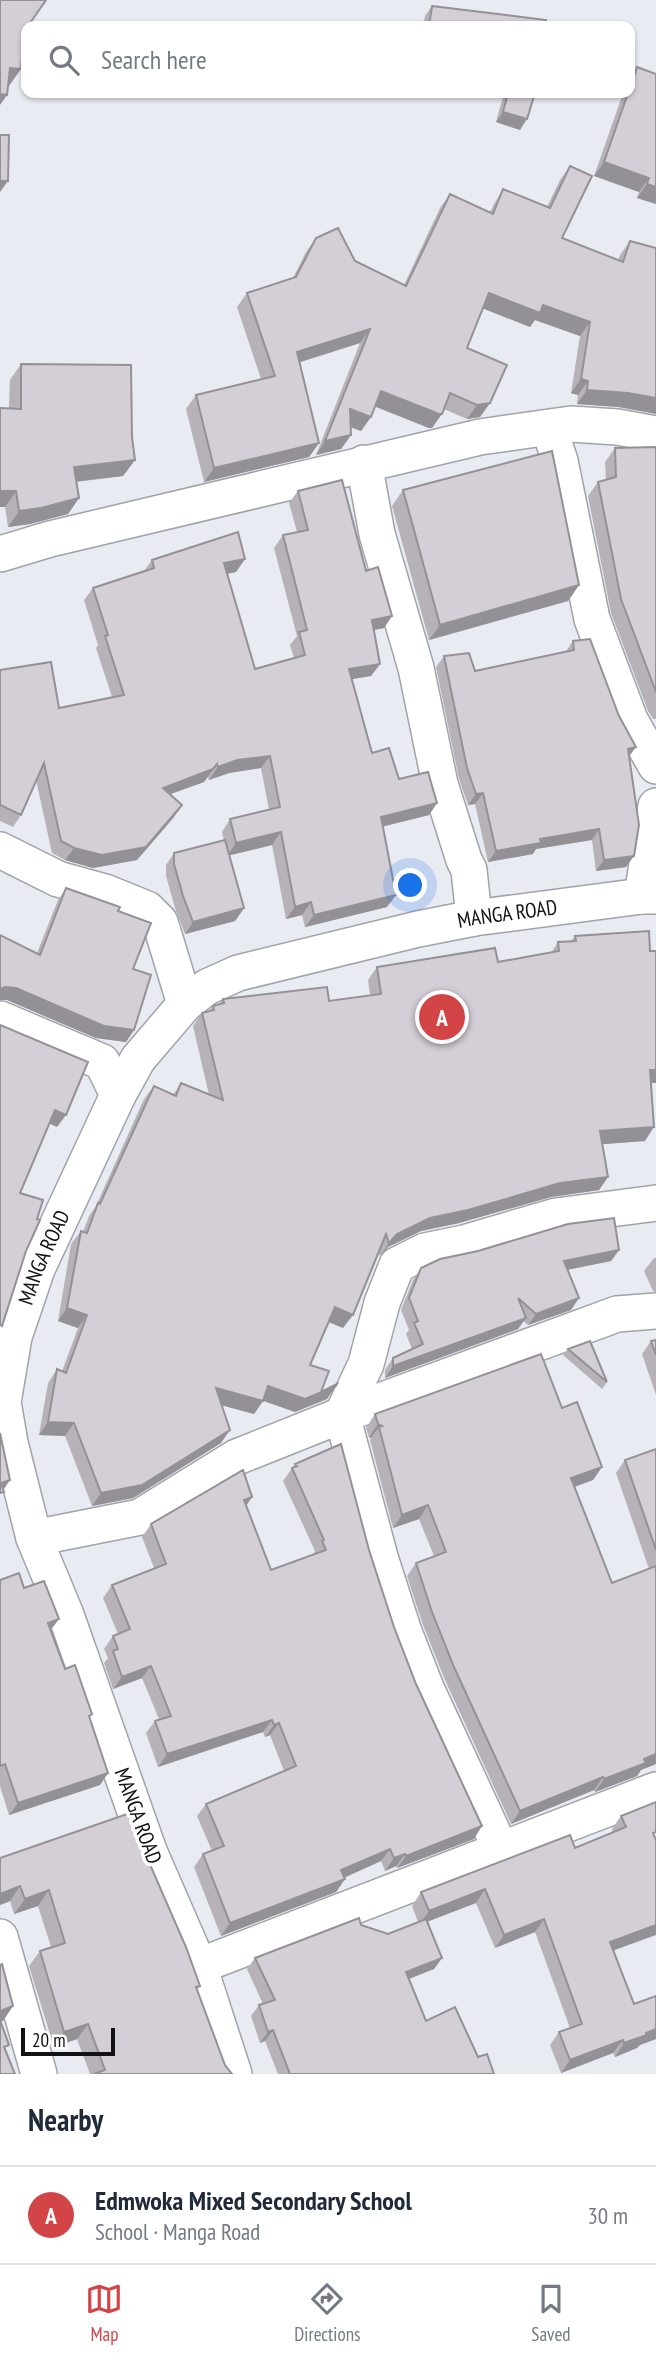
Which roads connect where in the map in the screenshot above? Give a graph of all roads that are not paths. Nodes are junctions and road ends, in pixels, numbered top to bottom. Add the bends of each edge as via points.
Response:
1 (549, 428) junction
2 (656, 434) edge
3 (364, 463) junction
4 (0, 554) edge
5 (656, 766) edge
6 (656, 806) edge
7 (0, 850) edge
8 (649, 896) edge
9 (474, 918) junction
10 (185, 1004) junction
11 (0, 1019) edge
12 (118, 1095) junction
13 (656, 1203) edge
14 (656, 1311) edge
15 (7, 1335) edge
16 (342, 1415) junction
17 (34, 1538) junction
18 (656, 1790) edge
19 (501, 1850) junction
20 (0, 1937) edge
21 (199, 1966) junction
22 (40, 2074) edge
23 (234, 2074) edge

1 - 2 street via 571,424
1 - 3 street via 480,437
1 - 5 street via 592,619 630,720
3 - 4 street
3 - 9 street via 377,534 416,668 440,784 469,870
6 - 8 street
7 - 10 street via 58,879 147,909 160,922
8 - 9 street, MANGA ROAD
9 - 10 street, MANGA ROAD via 238,972
10 - 12 street, MANGA ROAD via 138,1059
11 - 12 street via 102,1062
12 - 15 street, MANGA ROAD
13 - 16 street via 556,1216 425,1251 397,1265 366,1364
14 - 16 street via 617,1314
15 - 17 street, MANGA ROAD via 3,1402
16 - 17 street via 237,1457 140,1517
16 - 19 street via 404,1632
17 - 21 street, MANGA ROAD via 149,1851
18 - 19 street
19 - 21 street
20 - 22 street
21 - 23 street, MANGA ROAD

